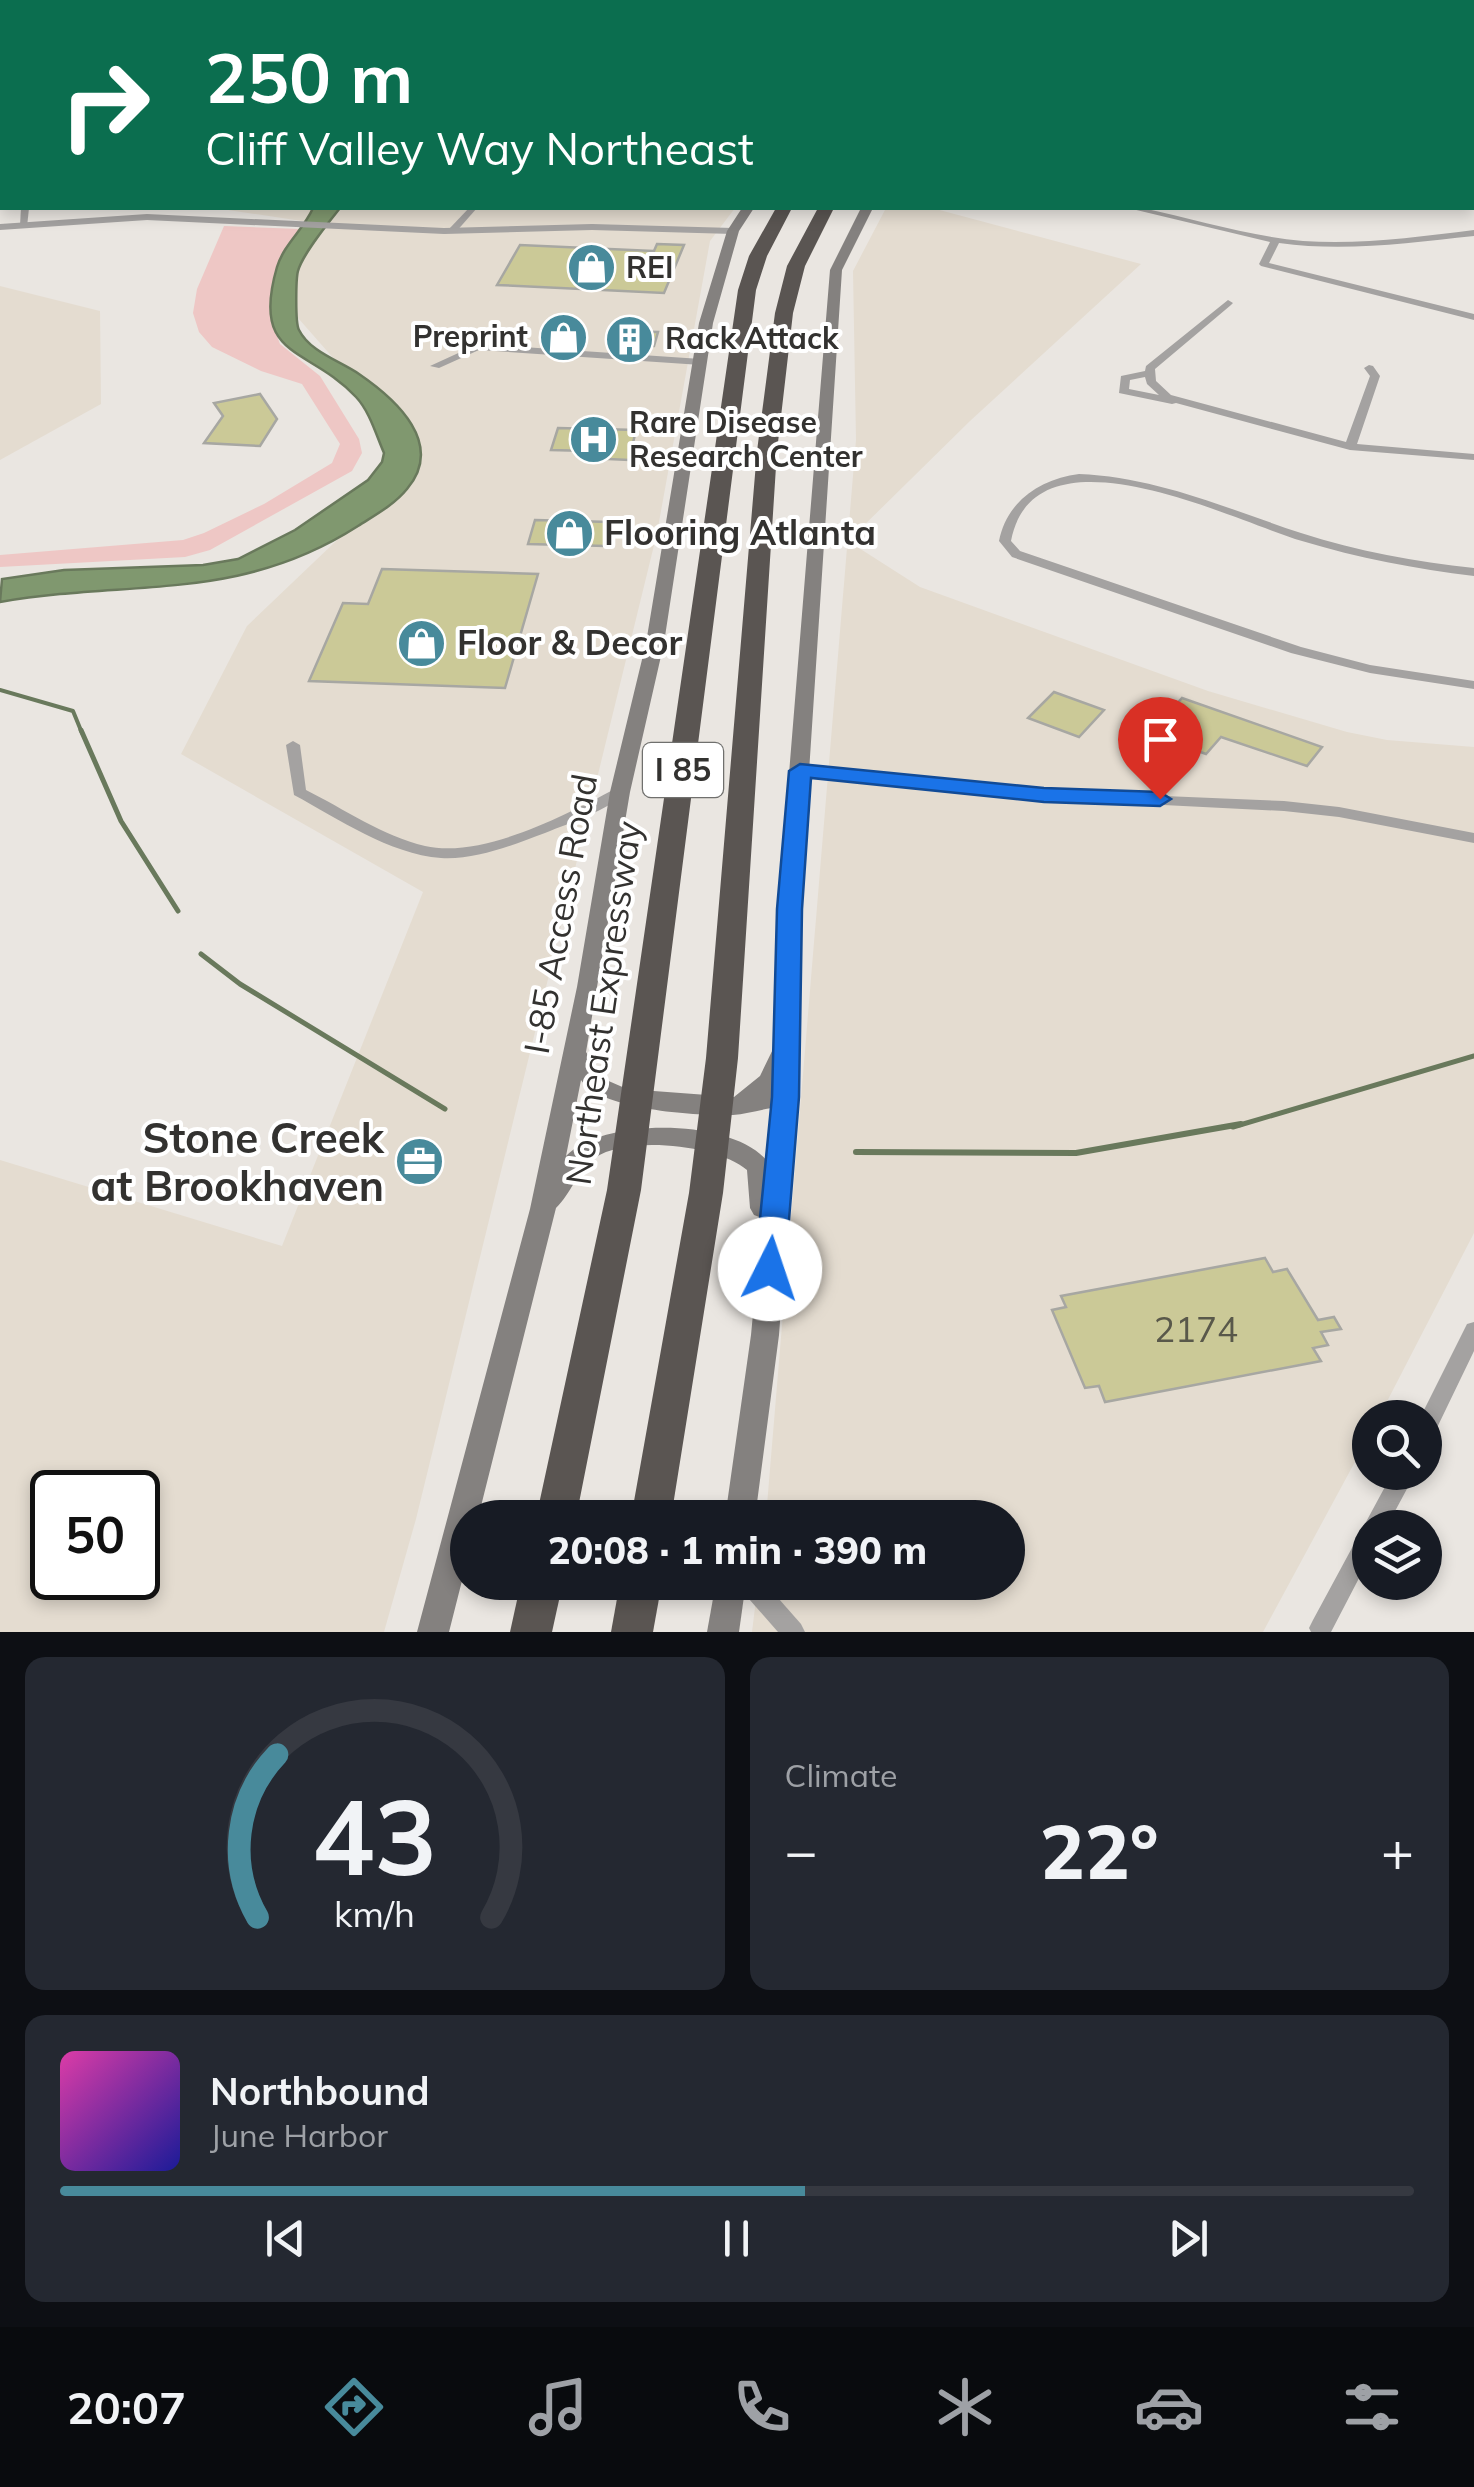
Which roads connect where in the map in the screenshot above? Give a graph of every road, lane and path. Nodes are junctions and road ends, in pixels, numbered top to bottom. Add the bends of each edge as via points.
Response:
1 (124, 0) edge
2 (138, 0) edge
3 (25, 210) edge
4 (471, 210) edge
5 (747, 210) edge
6 (783, 210) edge
7 (825, 210) edge
8 (866, 210) edge
9 (1141, 210) edge
10 (149, 212) edge
11 (24, 225) junction
12 (0, 227) edge
13 (452, 231) junction
14 (733, 231) junction
15 (1474, 233) edge
16 (1276, 240) junction
17 (1228, 303) dead end
18 (1474, 317) edge
19 (701, 362) junction
20 (434, 366) dead end
21 (1369, 368) dead end
22 (1150, 373) junction
23 (1176, 402) junction
24 (1350, 447) junction
25 (1474, 457) edge
26 (1474, 572) edge
27 (1474, 685) edge
28 (293, 744) dead end
29 (800, 771) junction
30 (620, 792) junction
31 (1474, 838) edge
32 (789, 1032) junction
33 (574, 1052) junction
34 (785, 1097) junction
35 (734, 1106) junction
36 (543, 1209) junction
37 (1474, 1330) edge
38 (765, 1335) junction
39 (1439, 1400) edge
40 (560, 1500) edge
41 (655, 1500) edge
42 (742, 1500) edge
43 (1352, 1569) edge
44 (538, 1600) edge
45 (637, 1600) edge
46 (727, 1600) edge
47 (764, 1600) edge
48 (1321, 1628) dead end
49 (434, 1632) edge
50 (530, 1632) edge
51 (632, 1632) edge
52 (723, 1632) edge
53 (792, 1632) edge

1 - 2 street
3 - 11 street
4 - 13 street
5 - 14 main road, I-85 Access Road
6 - 40 highway, Northeast Expressway / I 85 via 747,290 624,1190
7 - 41 highway, I 85 via 796,266 784,313 767,451 722,1058
8 - 29 main road via 836,270
9 - 16 street
10 - 11 street
10 - 13 street
11 - 12 street
13 - 14 street
14 - 19 main road, I-85 Access Road
15 - 16 street via 1342,244
16 - 18 street via 1264,264
17 - 22 street
19 - 20 street via 478,347
19 - 30 main road, I-85 Access Road via 654,644
21 - 24 street via 1375,376
22 - 23 street via 1151,382
22 - 23 street via 1126,378 1123,391
23 - 24 street
24 - 25 street
26 - 27 street via 1371,556 1094,477 1048,484 1006,527 1005,541 1026,559 1216,624 1370,668
28 - 30 street via 299,792 426,851 456,854
29 - 31 street via 1044,795 1284,806
29 - 32 main road
30 - 33 main road, I-85 Access Road
32 - 34 main road
32 - 35 main road via 769,1081
33 - 35 main road via 609,1093
33 - 36 main road, I-85 Access Road
34 - 35 main road
34 - 38 main road
36 - 38 main road via 584,1153 606,1142 720,1142 738,1148 757,1164 762,1180
36 - 49 main road, I-85 Access Road
37 - 39 street
38 - 42 main road
43 - 48 street
44 - 50 highway
45 - 51 highway
46 - 52 main road
47 - 53 street

